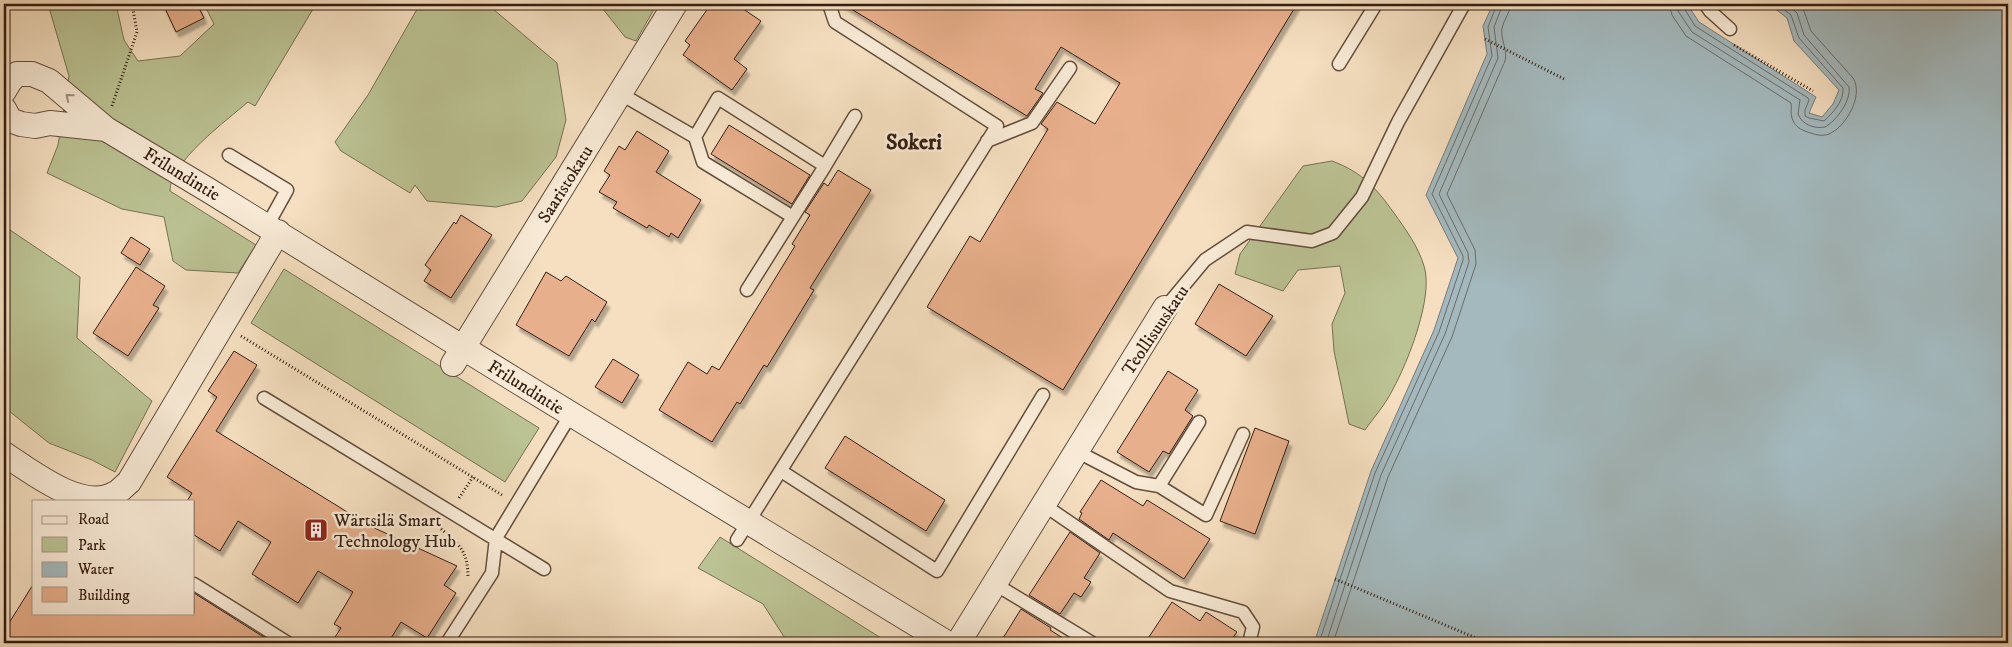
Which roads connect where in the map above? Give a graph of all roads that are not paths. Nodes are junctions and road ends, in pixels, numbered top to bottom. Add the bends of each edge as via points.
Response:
1 (675, 4) edge
2 (829, 4) edge
3 (1376, 4) edge
4 (1464, 4) edge
5 (1705, 4) edge
6 (1730, 30) dead end
7 (1339, 64) dead end
8 (1070, 68) dead end
9 (4, 91) edge
10 (621, 94) junction
11 (4, 109) edge
12 (855, 116) dead end
13 (106, 129) junction
14 (695, 137) junction
15 (987, 141) junction
16 (229, 155) dead end
17 (825, 166) junction
18 (793, 217) junction
19 (273, 229) junction
20 (747, 290) dead end
21 (1166, 308) joint
22 (458, 356) junction
23 (1044, 395) dead end
24 (264, 398) dead end
25 (572, 414) junction
26 (1199, 422) dead end
27 (1243, 434) dead end
28 (1078, 452) junction
29 (4, 454) edge
30 (781, 471) junction
31 (1159, 486) junction
32 (100, 500) edge
33 (1044, 505) junction
34 (742, 530) junction
35 (496, 538) junction
36 (544, 569) dead end
37 (995, 584) junction
38 (195, 585) edge
39 (288, 643) edge
40 (446, 643) edge
41 (947, 643) edge
42 (958, 643) edge
43 (1092, 643) edge
44 (1249, 643) edge

1 - 10 street, Saaristokatu
2 - 15 lane via 835,22 997,126
3 - 7 lane
4 - 21 lane, Teollisuuskatu via 1398,122 1362,197 1333,233 1312,241 1247,232 1206,260
5 - 6 lane
8 - 15 lane via 1032,123
13 -> 9 street, Frilundintie via 49,81 32,74 17,74
10 - 14 lane
10 - 22 street, Saaristokatu
11 - 13 street, Frilundintie via 10,120 21,124
12 - 17 lane
13 - 19 street, Frilundintie
14 - 17 lane via 718,98
14 - 18 lane via 703,162
15 - 30 lane
16 - 19 lane via 287,190
17 - 18 lane
18 - 20 lane
19 - 22 street, Frilundintie
19 - 32 street via 129,482
21 - 28 street, Teollisuuskatu
22 - 25 street, Frilundintie
23 - 30 lane via 937,571
24 - 35 lane
25 - 34 street, Frilundintie
25 - 35 lane
26 - 31 lane
27 - 31 lane via 1206,515
28 - 31 lane via 1136,482
28 - 33 street, Teollisuuskatu
29 - 32 street via 61,489 80,497
30 - 34 lane
33 - 37 street, Teollisuuskatu
33 - 44 lane via 1170,591 1243,612 1253,627
34 - 41 street, Frilundintie
35 - 36 lane
35 - 40 lane via 492,573
37 - 42 street, Teollisuuskatu
37 - 43 lane
38 - 39 lane

